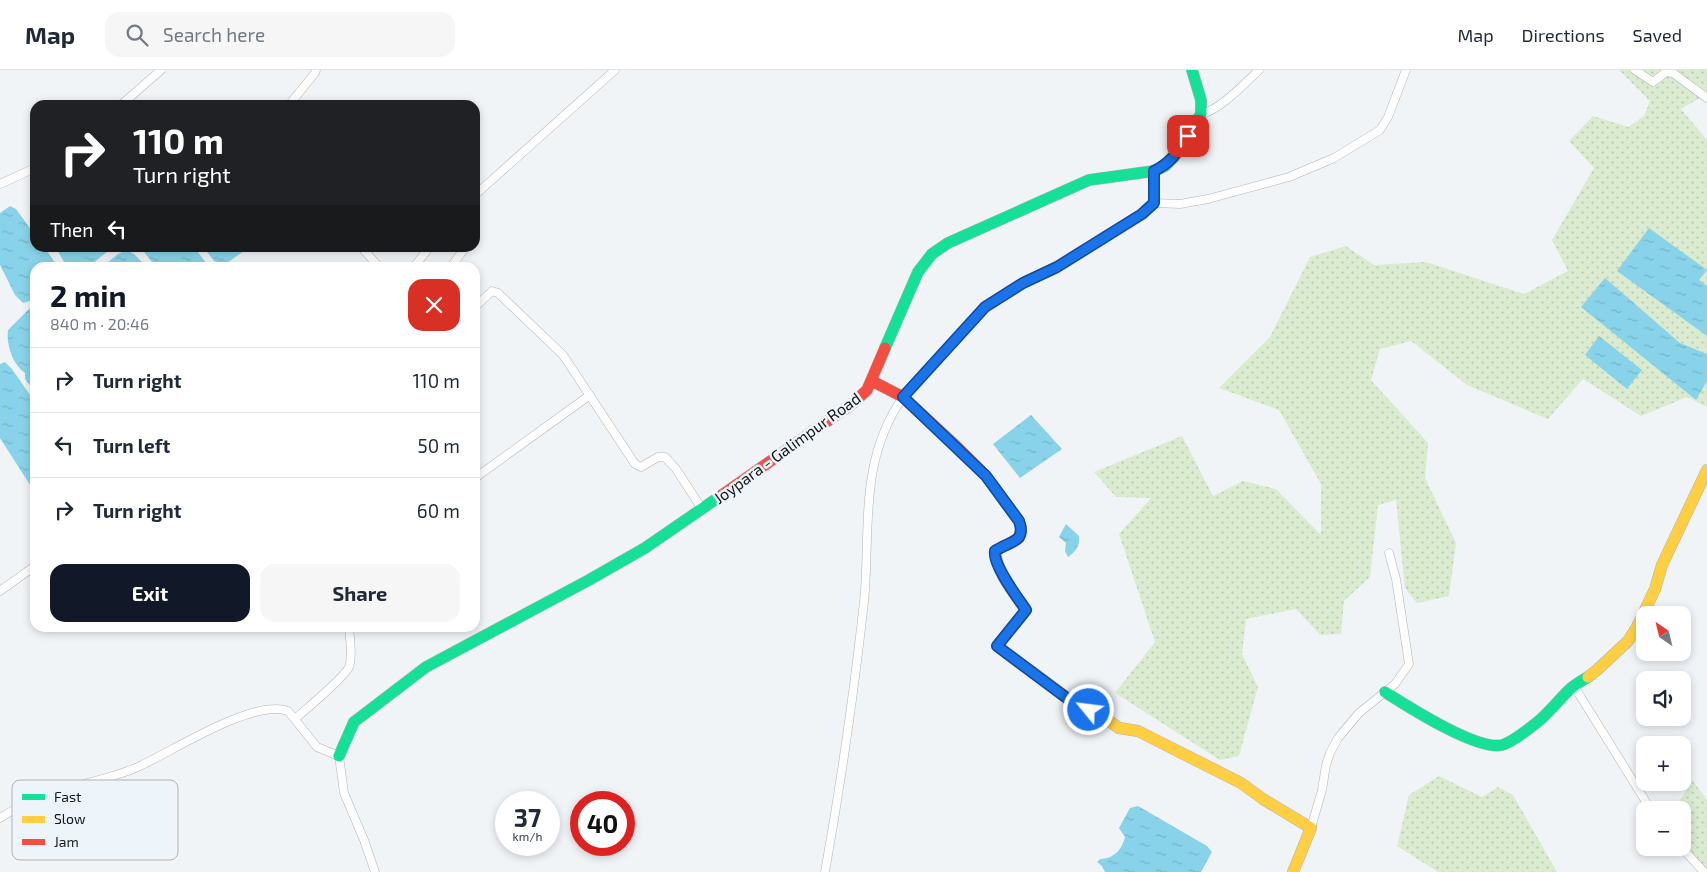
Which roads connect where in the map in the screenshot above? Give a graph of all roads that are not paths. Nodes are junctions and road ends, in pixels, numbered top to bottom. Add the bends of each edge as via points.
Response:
1 (161, 70) edge
2 (316, 70) edge
3 (615, 70) edge
4 (1192, 70) edge
5 (1259, 70) edge
6 (1406, 70) edge
7 (1635, 70) edge
8 (1707, 98) edge
9 (127, 100) edge
10 (293, 100) edge
11 (1201, 114) junction
12 (30, 170) edge
13 (1154, 171) junction
14 (0, 184) edge
15 (480, 191) edge
16 (1154, 203) junction
17 (366, 252) edge
18 (426, 252) edge
19 (463, 252) edge
20 (375, 262) edge
21 (418, 262) edge
22 (455, 262) edge
23 (480, 302) edge
24 (872, 381) junction
25 (590, 395) junction
26 (903, 397) junction
27 (1707, 470) edge
28 (480, 474) edge
29 (702, 509) junction
30 (1388, 553) dead end
31 (30, 570) edge
32 (0, 591) edge
33 (349, 632) edge
34 (1574, 686) junction
35 (1385, 692) junction
36 (295, 719) junction
37 (339, 756) junction
38 (100, 780) edge
39 (1645, 801) edge
40 (12, 810) edge
41 (0, 818) edge
42 (1311, 828) junction
43 (1689, 856) edge
44 (375, 872) edge
45 (824, 872) edge
46 (1293, 872) edge
47 (1704, 872) edge

1 - 9 street
2 - 10 street
3 - 15 street
4 - 11 street
5 - 11 street via 1212,110
6 - 16 street via 1380,130 1334,158 1289,177 1208,199 1180,204
7 - 8 street via 1653,82 1663,73 1672,73
11 - 13 street, Joypara - Galimpur Road via 1174,157
12 - 14 street
13 - 16 street
13 - 24 street, Joypara - Galimpur Road via 1089,180 948,243 932,254 918,272
16 - 26 street via 1142,214 1057,267 1023,283 985,307
17 - 20 street
18 - 21 street
19 - 22 street
23 - 25 street via 492,291 498,292 563,355
24 - 26 street
24 - 29 street, Joypara - Galimpur Road via 852,404
25 - 28 street
25 - 29 street via 635,464 641,467 658,457 665,457
26 - 42 street via 986,476 1019,521 1021,535 1016,541 998,548 994,555 1026,610 997,646 1072,702 1119,728 1138,731 1206,764
26 - 45 street via 894,409 874,459 868,500 862,620 850,719
27 - 34 street via 1637,627 1616,653
29 - 37 street, Joypara - Galimpur Road via 645,548 426,667 354,722
30 - 35 street via 1396,579 1409,664
31 - 32 street
33 - 36 street via 349,666
34 - 35 street via 1524,732 1503,745 1494,746 1457,734
34 - 39 street
35 - 42 street via 1359,712 1338,738 1326,765
36 - 37 street via 317,747
36 - 38 street via 283,709 259,712 215,726 140,766
37 - 44 street via 344,792
40 - 41 street
42 - 46 street
43 - 47 street

